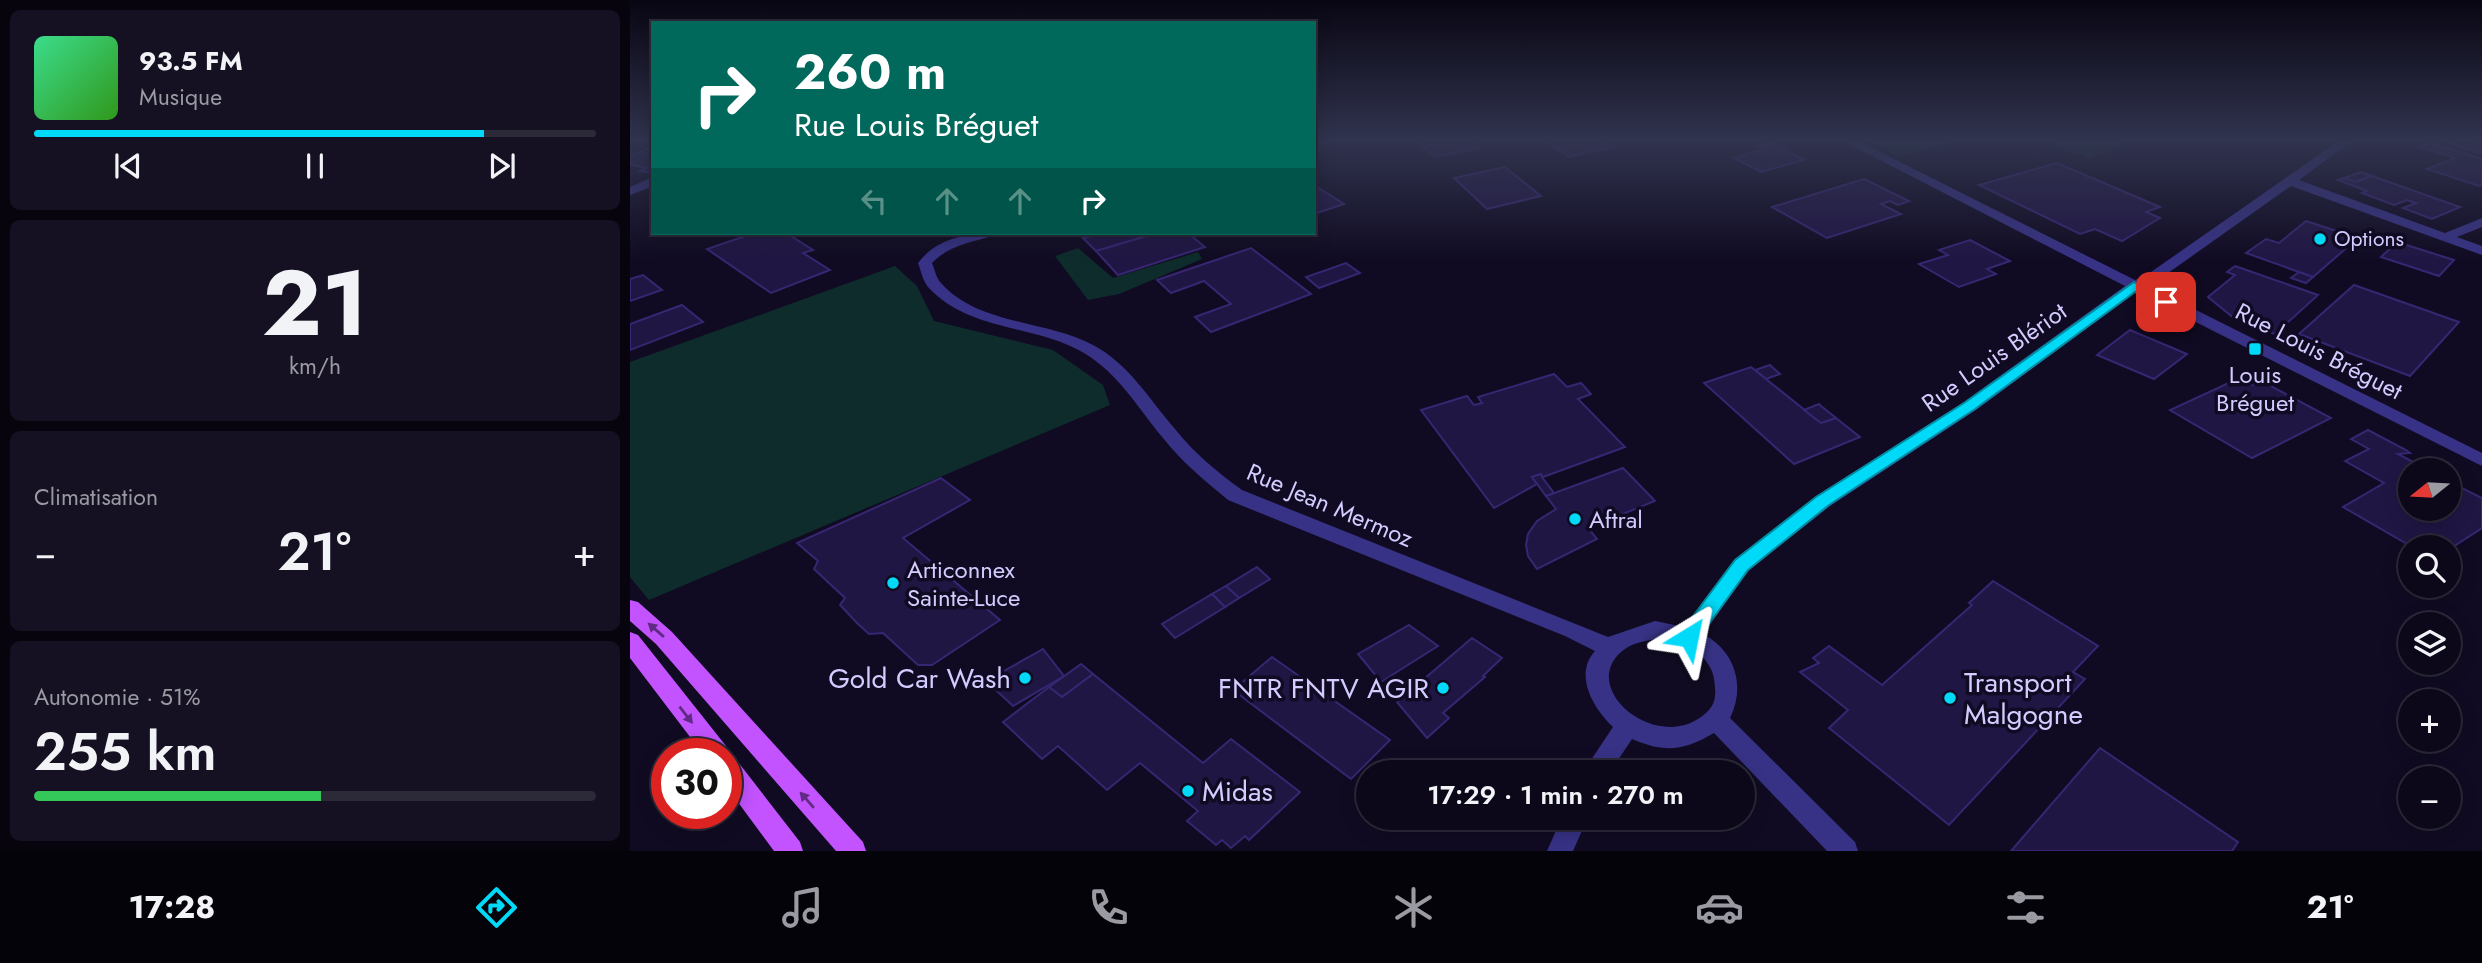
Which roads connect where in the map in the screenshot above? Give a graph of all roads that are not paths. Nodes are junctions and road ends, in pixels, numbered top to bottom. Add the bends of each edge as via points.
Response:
1 (1924, 180) edge
2 (2290, 181) joint
3 (651, 182) edge
4 (630, 191) edge
5 (2482, 222) edge
6 (981, 235) edge
7 (2446, 237) junction
8 (2482, 251) edge
9 (2134, 286) junction
10 (2482, 460) edge
11 (630, 608) edge
12 (1689, 637) junction
13 (630, 641) edge
14 (1610, 648) junction
15 (1716, 719) junction
16 (1627, 727) junction
17 (705, 738) edge
18 (1604, 760) edge
19 (742, 787) edge
20 (1569, 830) edge
21 (790, 851) edge
22 (853, 851) edge
23 (1560, 851) edge
24 (1845, 851) edge

1 - 9 street, Rue Louis Bréguet
2 - 7 street
2 - 9 street, Rue Louis Blériot
3 - 4 street
5 - 7 street
6 - 14 street, Rue Jean Mermoz via 932,254 925,263 933,284 983,316 1056,335 1089,349 1126,377 1168,435 1235,495
7 - 8 street
9 - 10 street, Rue Louis Bréguet
9 - 12 street, Rue Louis Blériot via 1970,406 1823,501 1742,565
22 -> 11 main road via 664,638
12 - 14 street via 1655,630 1622,639
12 - 15 street via 1705,646 1726,673 1725,705
13 -> 17 main road
14 - 16 street via 1597,673 1597,687 1612,716
15 - 16 street via 1702,730 1664,738
15 - 24 street
16 - 18 street
19 - 21 main road
20 - 23 street

